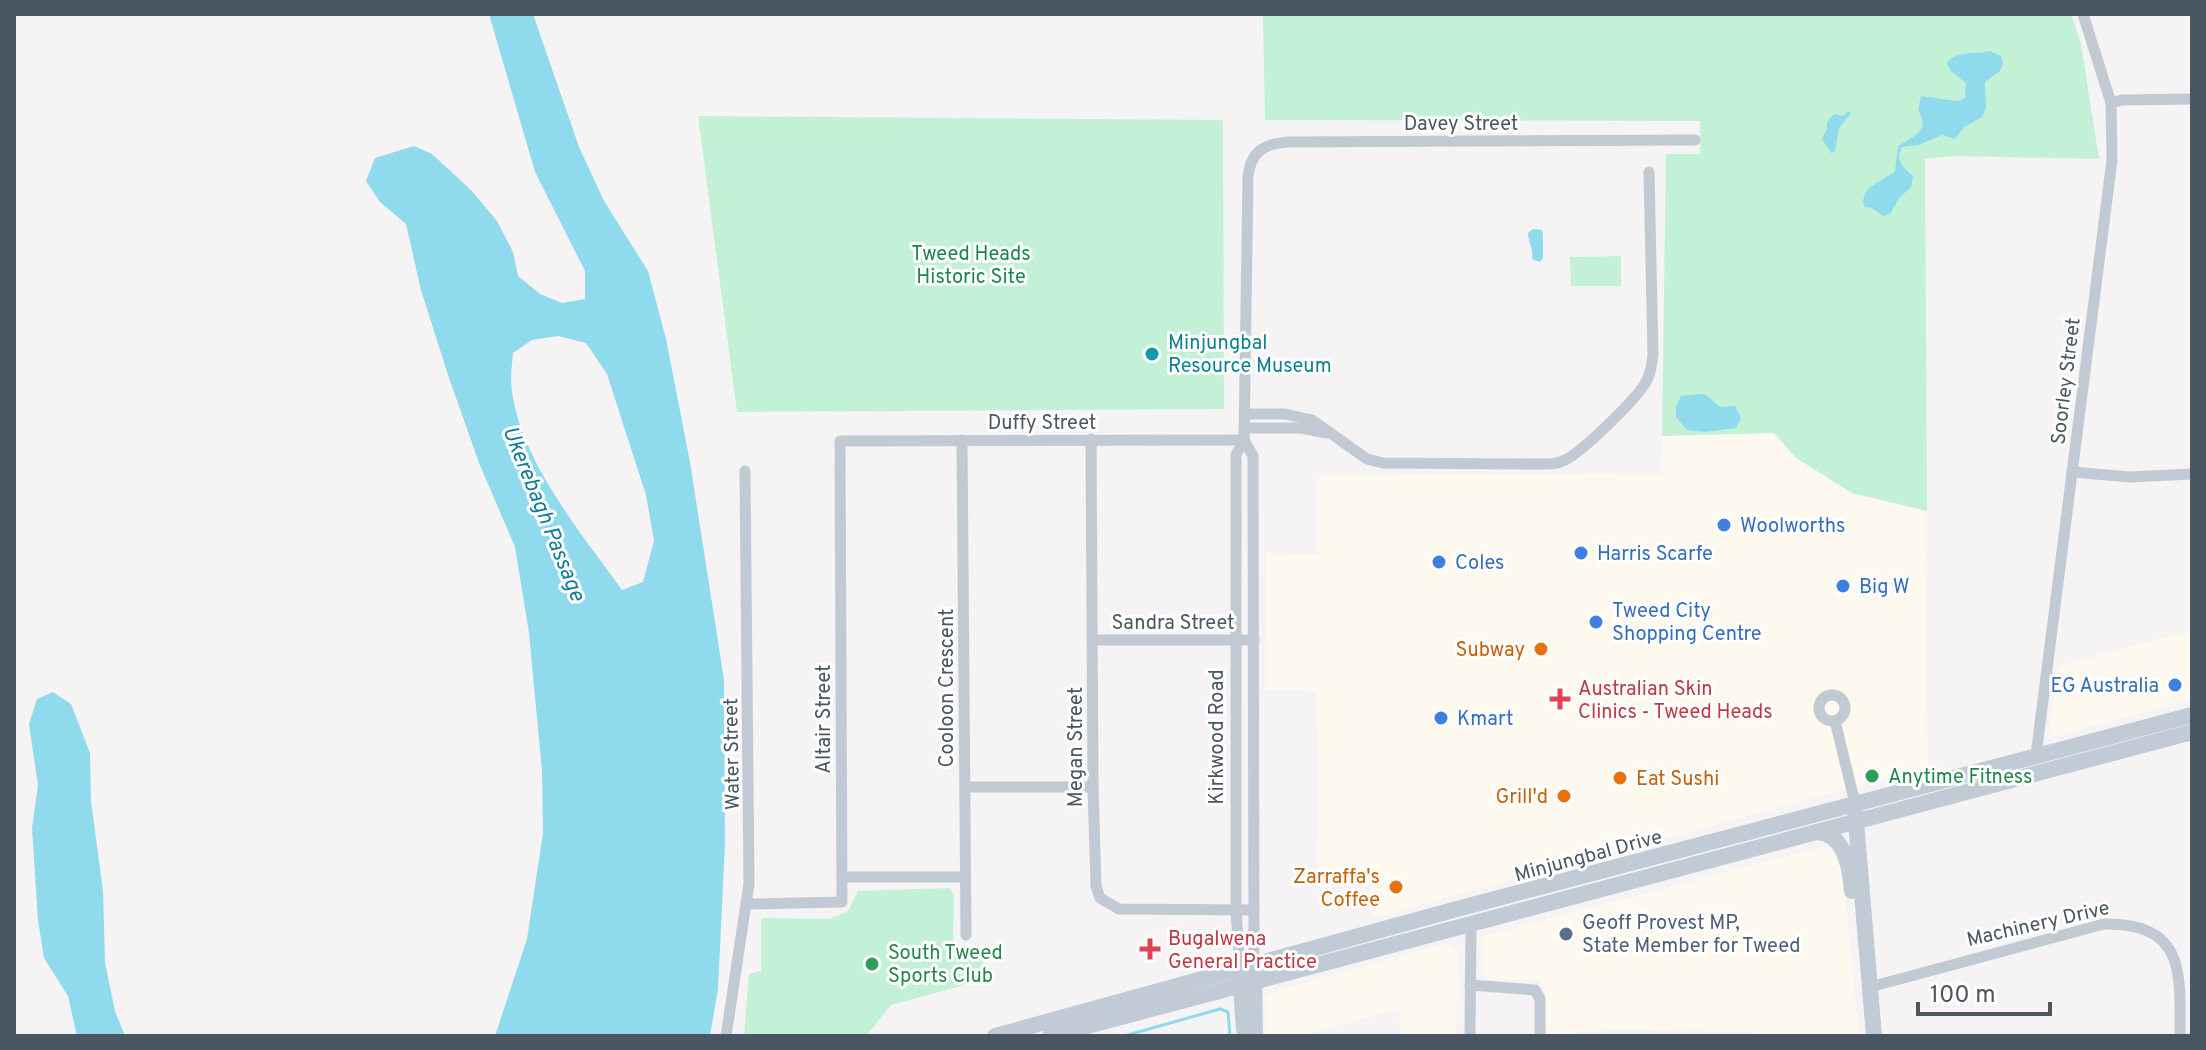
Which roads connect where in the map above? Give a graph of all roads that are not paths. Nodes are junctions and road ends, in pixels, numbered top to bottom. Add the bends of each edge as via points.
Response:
1 (2083, 14) edge
2 (2192, 99) edge
3 (2111, 103) junction
4 (1695, 140) dead end
5 (1649, 172) dead end
6 (1248, 176) joint
7 (1245, 414) junction
8 (1328, 433) junction
9 (1244, 434) junction
10 (1091, 439) junction
11 (962, 440) junction
12 (840, 441) joint
13 (745, 471) dead end
14 (2072, 472) junction
15 (2192, 474) edge
16 (1093, 640) junction
17 (1236, 640) junction
18 (1254, 640) junction
19 (2192, 715) edge
20 (1835, 721) dead end
21 (2192, 732) edge
22 (2036, 755) junction
23 (965, 787) junction
24 (1093, 787) junction
25 (1856, 812) junction
26 (1817, 832) junction
27 (842, 877) junction
28 (964, 877) junction
29 (747, 904) junction
30 (1236, 910) junction
31 (1254, 910) junction
32 (1472, 912) junction
33 (966, 935) dead end
34 (1247, 975) junction
35 (1870, 982) junction
36 (1470, 985) junction
37 (726, 1036) edge
38 (995, 1036) edge
39 (1050, 1036) edge
40 (1245, 1036) edge
41 (1255, 1036) edge
42 (1470, 1036) edge
43 (1540, 1036) edge
44 (1874, 1036) edge
45 (2180, 1036) edge

1 - 3 street, Soorley Street
2 - 3 street
3 - 14 street, Soorley Street via 2112,160
4 - 6 street, Davey Street via 1287,142 1257,151
5 - 8 street via 1651,368 1637,393 1582,449 1554,464 1383,463 1367,459
6 - 7 street, Kirkwood Road
7 - 8 street via 1298,416
7 - 9 street, Kirkwood Road
8 - 9 street, Duffy Street via 1291,428
9 - 10 street, Duffy Street
9 - 17 street, Kirkwood Road via 1236,455
9 - 18 street, Kirkwood Road via 1253,456
10 - 11 street, Duffy Street
10 - 16 street, Megan Street
11 - 12 street, Duffy Street
11 - 23 street, Cooloon Crescent
12 - 27 street, Altair Street
13 - 29 street, Water Street
14 - 15 street via 2130,477
14 - 22 street, Soorley Street
16 - 17 street, Sandra Street
16 - 24 street, Megan Street
17 - 18 street, Sandra Street
17 - 30 street, Kirkwood Road
18 - 31 street, Kirkwood Road
19 - 22 main road, Minjungbal Drive
20 - 25 street
21 - 25 main road, Minjungbal Drive
22 - 25 main road, Minjungbal Drive
23 - 24 street
23 - 28 street, Cooloon Crescent
24 - 30 street, Megan Street via 1100,898 1119,909
25 - 26 main road, Minjungbal Drive
25 - 32 main road, Minjungbal Drive
25 - 35 main road
26 - 32 main road, Minjungbal Drive
26 - 35 main road via 1833,836 1844,854 1860,955
27 - 28 street
27 - 29 street via 842,902
28 - 33 street, Cooloon Crescent
29 - 37 street, Water Street
30 - 31 street, Megan Street
30 - 34 street, Kirkwood Road
31 - 34 street, Kirkwood Road
32 - 34 main road, Minjungbal Drive
32 - 36 street
34 - 38 main road, Minjungbal Drive
34 - 39 main road, Minjungbal Drive
34 - 40 main road, Kirkwood Road
34 - 41 main road, Kirkwood Road
35 - 44 main road
35 - 45 street, Machinery Drive via 2104,924 2125,924 2152,932 2174,956 2180,975
36 - 42 street
36 - 43 street via 1535,990

